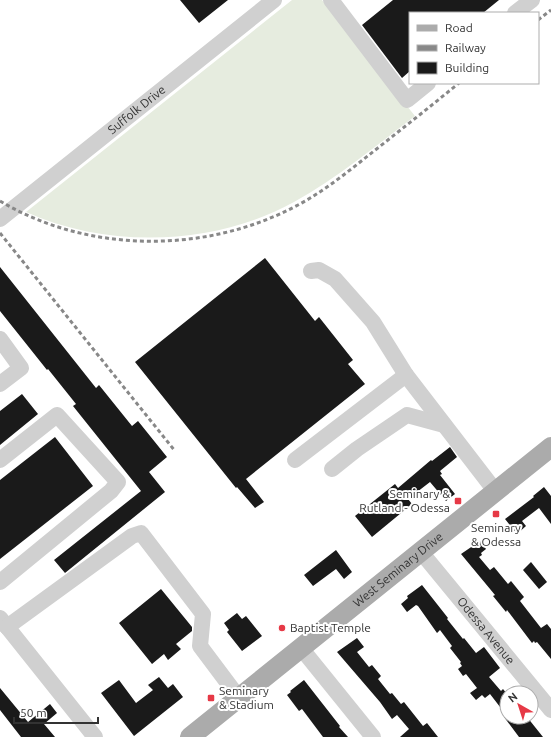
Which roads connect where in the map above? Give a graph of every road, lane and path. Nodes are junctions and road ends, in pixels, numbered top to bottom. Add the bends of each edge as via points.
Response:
1 (274, 0) edge
2 (332, 0) edge
3 (532, 0) edge
4 (516, 12) edge
5 (427, 84) edge
6 (0, 219) edge
7 (311, 271) dead end
8 (0, 339) edge
9 (406, 374) junction
10 (0, 384) edge
11 (444, 424) junction
12 (549, 453) edge
13 (0, 460) edge
14 (295, 460) dead end
15 (332, 469) dead end
16 (496, 492) junction
17 (421, 552) junction
18 (0, 582) edge
19 (4, 622) edge
20 (301, 648) junction
21 (239, 698) junction
22 (551, 710) edge
23 (95, 737) edge
24 (190, 737) edge
25 (373, 737) edge

1 - 6 street, Suffolk Drive
2 - 5 street via 407,100
3 - 4 street
7 - 9 street via 319,270 335,279 373,322
8 - 10 street via 21,368
9 - 11 street
9 - 14 street
11 - 15 street via 407,415
11 - 16 street
12 - 16 main road, West Seminary Drive
13 - 18 street via 57,414 118,482 111,491
16 - 17 main road, West Seminary Drive
17 - 20 main road, West Seminary Drive
17 - 22 street, Odessa Avenue
19 - 21 street via 132,536 141,533 203,614 200,646
19 - 23 street
20 - 21 main road, West Seminary Drive
20 - 25 street
21 - 24 main road, West Seminary Drive

